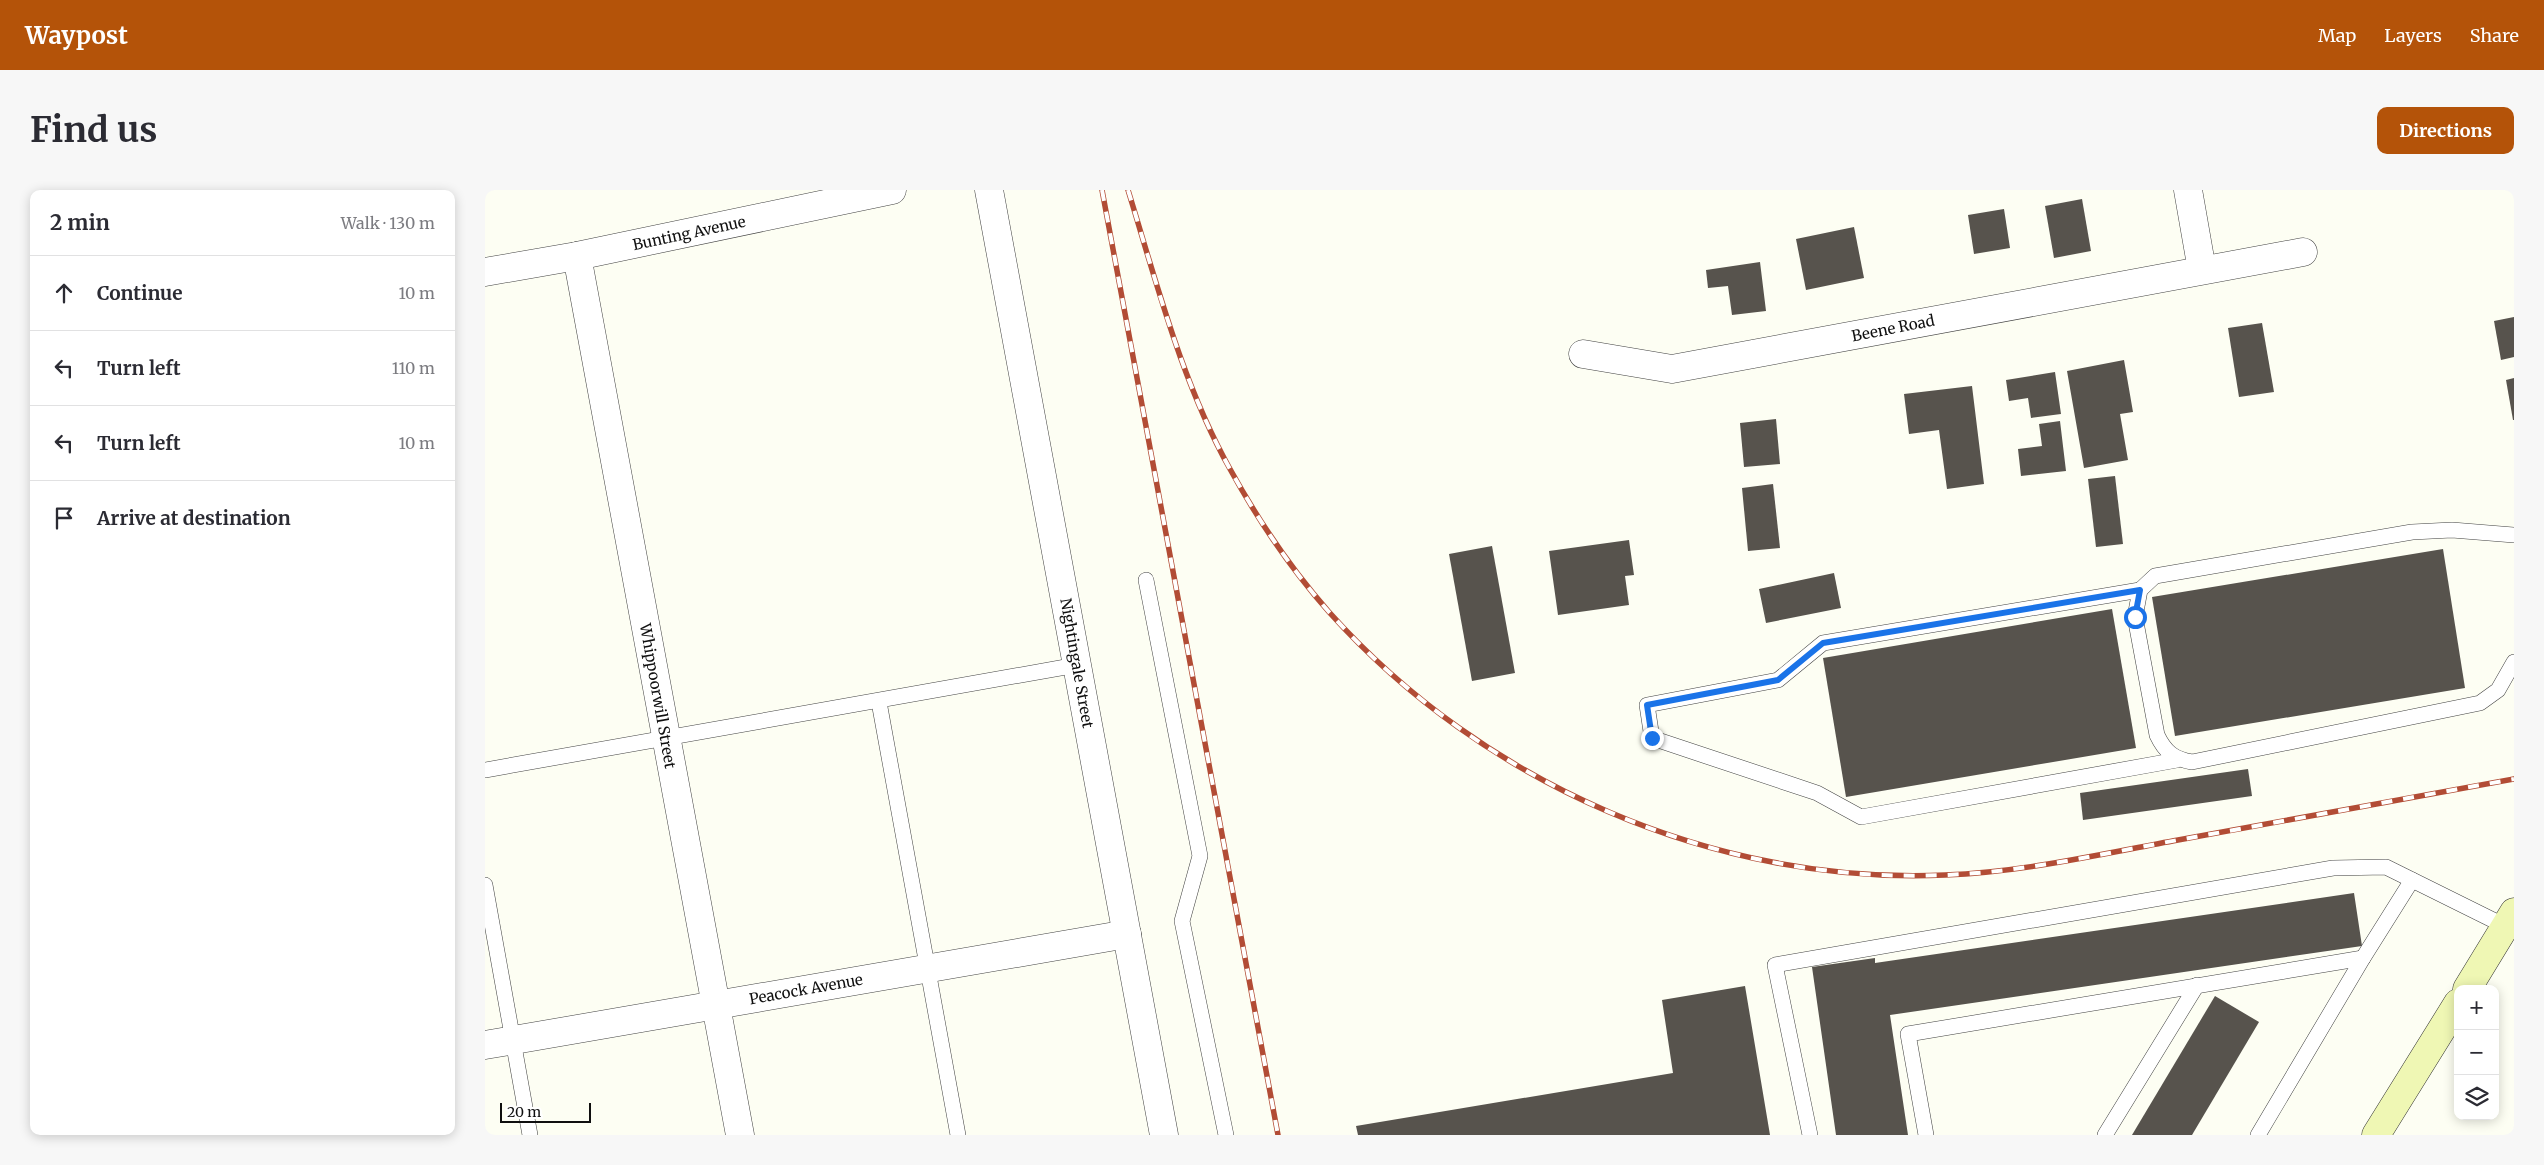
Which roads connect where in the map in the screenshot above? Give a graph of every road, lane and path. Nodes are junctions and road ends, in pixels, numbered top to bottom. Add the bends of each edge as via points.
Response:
1 (893, 190) edge
2 (989, 190) edge
3 (2188, 190) edge
4 (2303, 252) dead end
5 (577, 256) junction
6 (2203, 270) junction
7 (485, 272) edge
8 (1583, 354) dead end
9 (2514, 535) edge
10 (1146, 580) dead end
11 (2140, 590) junction
12 (2514, 662) edge
13 (1077, 666) junction
14 (879, 702) junction
15 (666, 738) junction
16 (2177, 760) junction
17 (485, 770) edge
18 (2412, 880) junction
19 (485, 885) edge
20 (2510, 919) edge
21 (1127, 934) junction
22 (2363, 958) junction
23 (928, 968) junction
24 (2197, 985) junction
25 (2469, 985) edge
26 (716, 1005) junction
27 (2454, 1009) edge
28 (512, 1040) junction
29 (485, 1045) edge
30 (530, 1135) edge
31 (740, 1135) edge
32 (958, 1135) edge
33 (1164, 1135) edge
34 (1225, 1135) edge
35 (1810, 1135) edge
36 (1926, 1135) edge
37 (2105, 1135) edge
38 (2257, 1135) edge
39 (2376, 1135) edge

1 - 5 street, Bunting Avenue
2 - 13 street, Nightingale Street
3 - 6 street
4 - 6 street, Beene Road
5 - 7 street, Bunting Avenue
5 - 15 street, Whippoorwill Street
6 - 8 street, Beene Road via 1672,369
9 - 11 lane via 2452,530 2412,532 2155,576
10 - 34 lane via 1200,856 1183,921
11 - 16 lane via 2135,617 2157,735 2163,748
11 - 16 lane via 1823,643 1778,680 1647,705 1652,738 1817,793 1861,817
12 - 16 lane via 2498,690 2480,702 2192,762
13 - 14 lane
13 - 21 street, Nightingale Street
14 - 15 lane
14 - 23 lane
15 - 17 lane
15 - 26 street, Whippoorwill Street
18 - 20 lane
18 - 22 lane
18 - 35 lane via 2386,867 2333,868 1775,965
19 - 28 lane
20 - 25 street
21 - 23 street, Peacock Avenue
21 - 33 street, Nightingale Street
22 - 24 lane
22 - 38 lane
23 - 26 street, Peacock Avenue
23 - 32 lane
24 - 36 lane via 1907,1034
24 - 37 lane
26 - 28 street, Peacock Avenue
26 - 31 street, Whippoorwill Street
27 - 39 street
28 - 29 street, Peacock Avenue
28 - 30 lane

